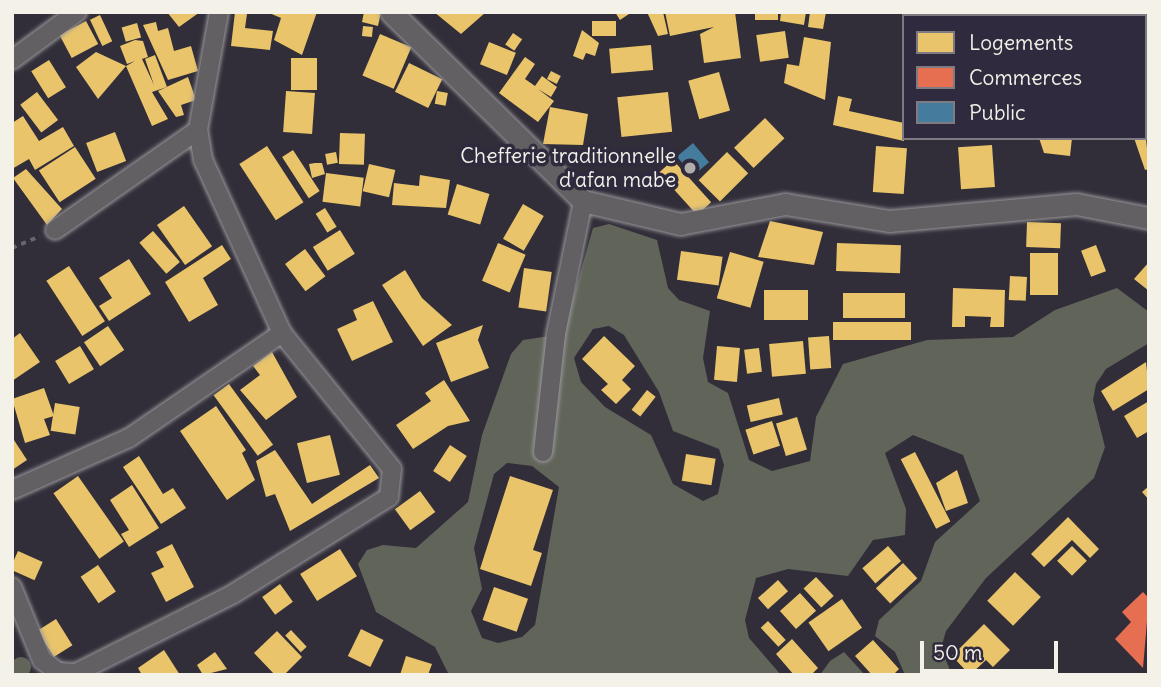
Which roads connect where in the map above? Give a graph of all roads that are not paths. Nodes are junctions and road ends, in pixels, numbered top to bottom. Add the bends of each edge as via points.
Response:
1 (77, 12) edge
2 (219, 12) edge
3 (391, 12) edge
4 (12, 60) edge
5 (198, 130) junction
6 (583, 201) junction
7 (1149, 218) edge
8 (55, 230) road end
9 (282, 333) junction
10 (543, 452) dead end
11 (12, 490) edge
12 (12, 587) edge

1 - 4 street
2 - 5 street
3 - 6 street
5 - 8 street
5 - 9 street via 204,160
6 - 7 street via 680,224 785,204 889,221 1076,204
6 - 10 street via 556,334
9 - 11 street via 129,438
9 - 12 street via 392,468 388,497 233,594 76,673 58,673 42,660

